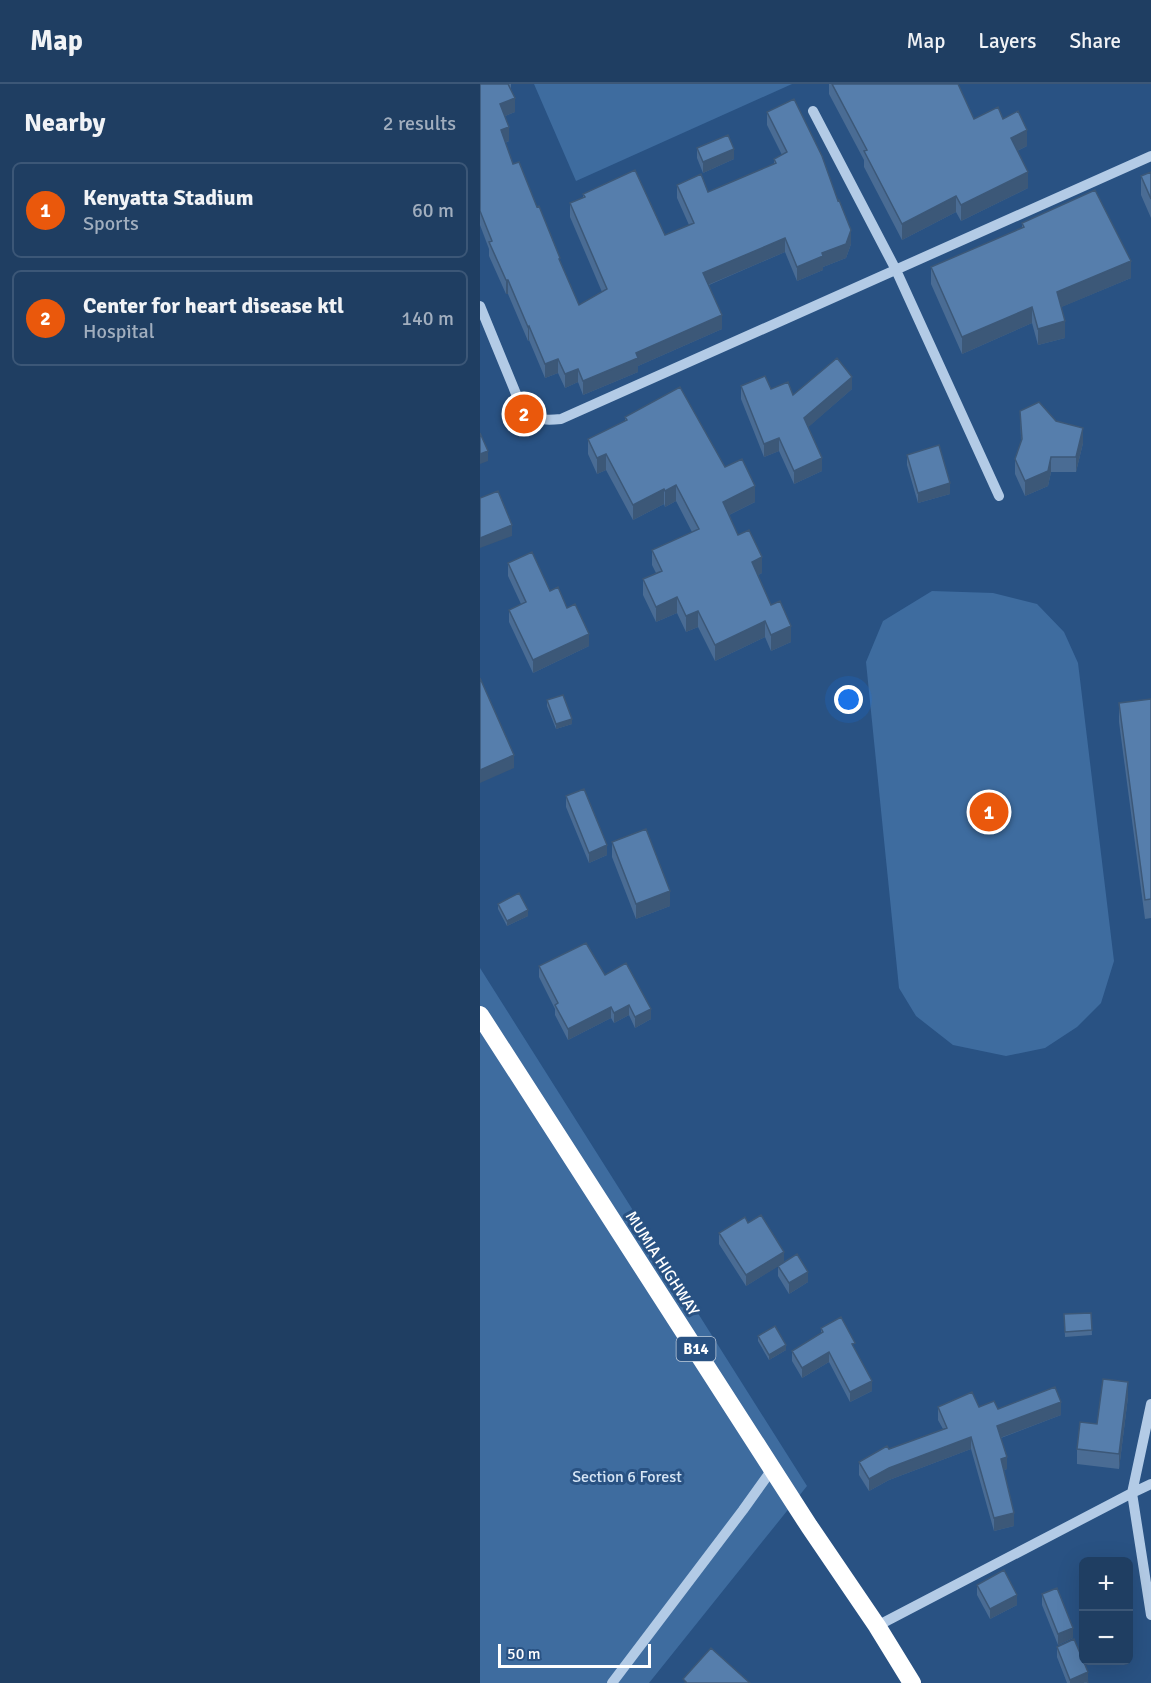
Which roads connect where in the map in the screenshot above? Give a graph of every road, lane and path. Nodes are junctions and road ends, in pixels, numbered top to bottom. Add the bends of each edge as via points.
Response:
1 (813, 111) dead end
2 (1151, 156) edge
3 (896, 270) junction
4 (480, 306) edge
5 (999, 496) dead end
6 (480, 1015) edge
7 (1151, 1404) edge
8 (773, 1468) junction
9 (1151, 1484) edge
10 (1132, 1493) junction
11 (1151, 1615) edge
12 (877, 1626) junction
13 (612, 1683) edge
14 (912, 1683) edge

1 - 3 street
2 - 3 street
3 - 4 street via 578,412 544,421 521,406
3 - 5 street
6 - 8 highway, MUMIA HIGHWAY / B14
7 - 10 street
8 - 12 highway, MUMIA HIGHWAY / B14
8 - 13 street
9 - 10 street
10 - 11 street
10 - 12 street
12 - 14 highway, MUMIA HIGHWAY / B14

